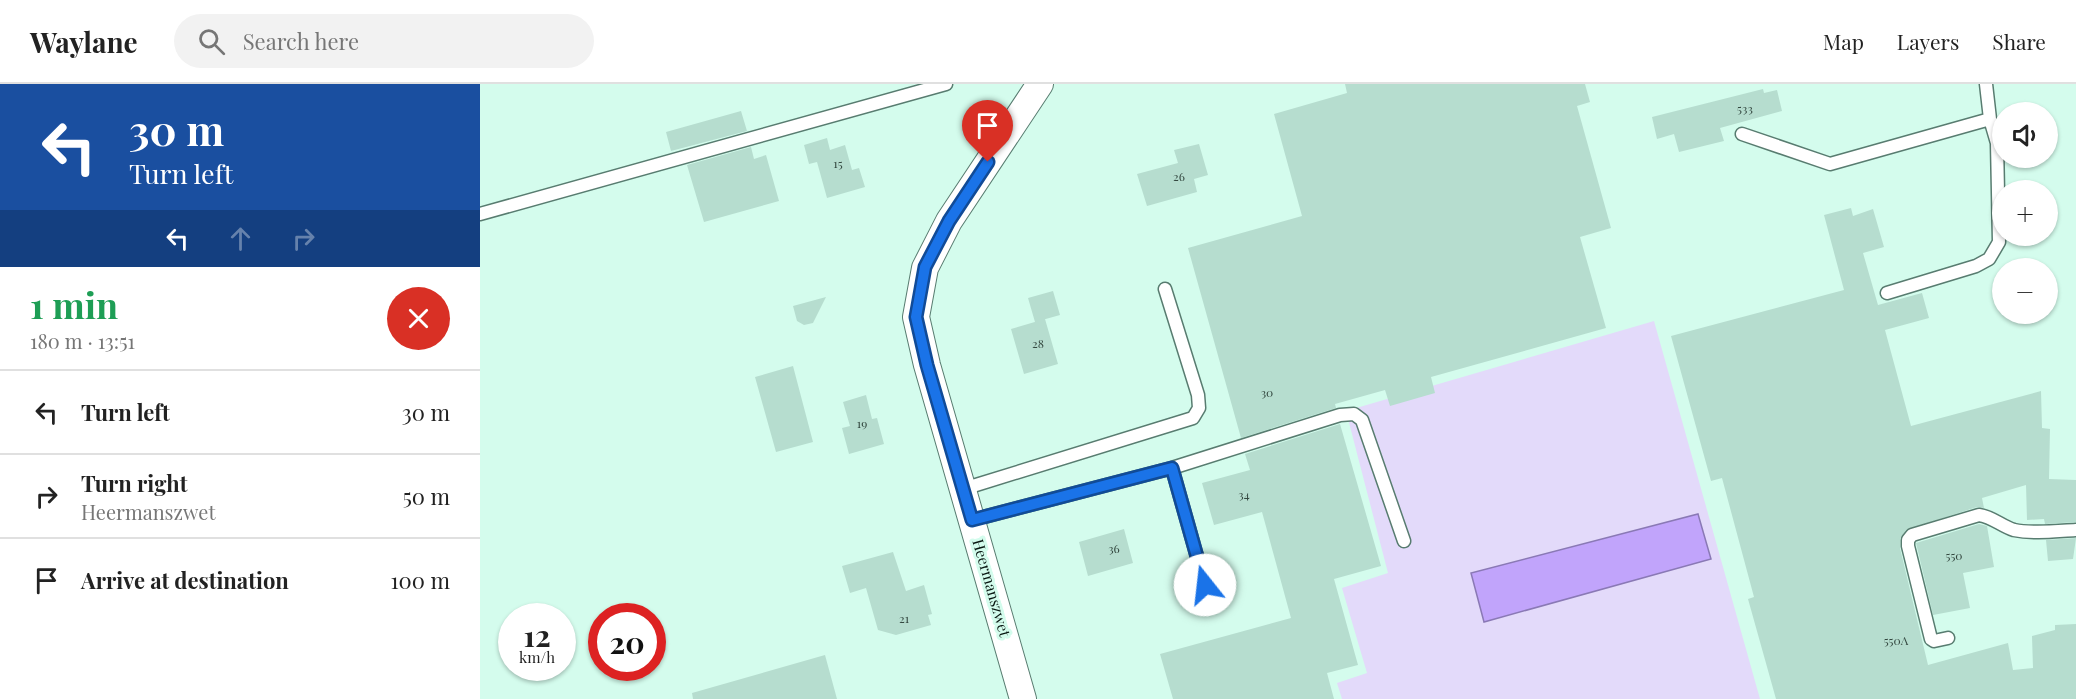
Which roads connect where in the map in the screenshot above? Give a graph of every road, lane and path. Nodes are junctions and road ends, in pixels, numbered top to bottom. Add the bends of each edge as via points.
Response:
1 (945, 84) edge
2 (1040, 84) edge
3 (1986, 84) edge
4 (1990, 119) junction
5 (1742, 134) dead end
6 (480, 214) edge
7 (1166, 289) dead end
8 (1887, 293) dead end
9 (1172, 468) junction
10 (963, 489) junction
11 (972, 520) junction
12 (2076, 530) edge
13 (1404, 540) dead end
14 (1205, 585) dead end
15 (1948, 638) dead end
16 (1023, 699) edge

1 - 6 lane
2 - 10 street, Heermanszwet via 949,221 925,267 916,317
3 - 4 lane
4 - 5 lane via 1830,164
4 - 8 lane via 1997,142 1999,242 1995,251 1976,266
7 - 10 lane via 1198,395 1199,408 1193,418
9 - 11 lane
9 - 13 lane via 1340,415 1354,414 1362,420
9 - 14 lane
10 - 11 street, Heermanszwet
11 - 16 street, Heermanszwet
12 - 15 lane via 2027,532 2011,529 1991,516 1979,515 1912,535 1908,546 1931,639

